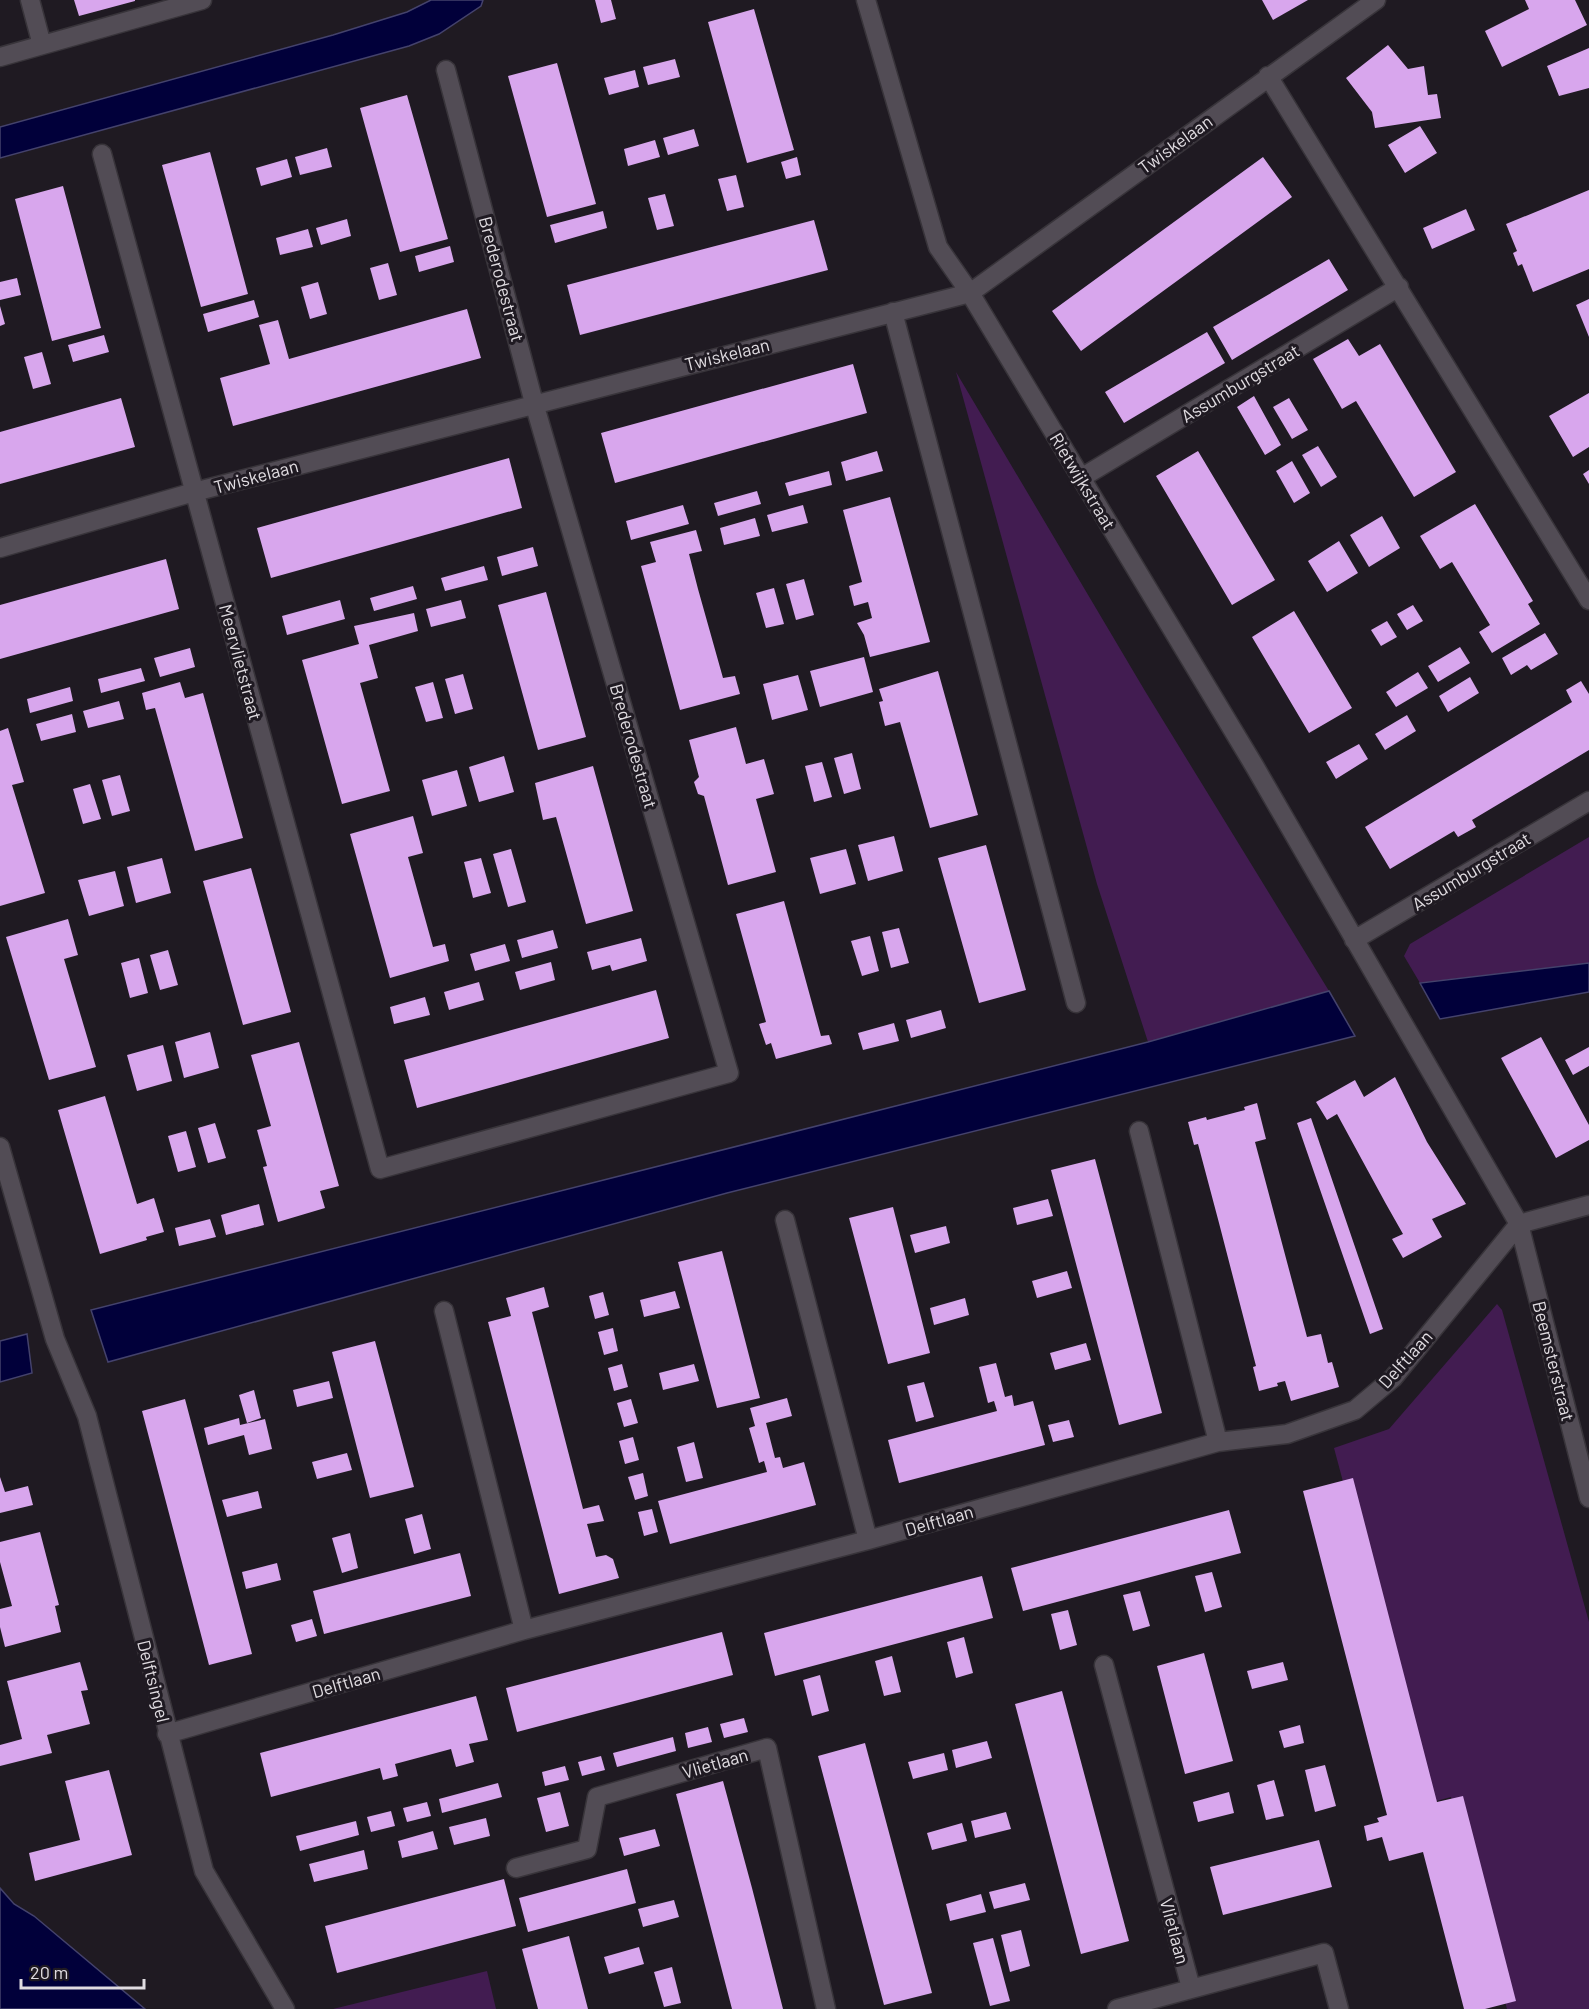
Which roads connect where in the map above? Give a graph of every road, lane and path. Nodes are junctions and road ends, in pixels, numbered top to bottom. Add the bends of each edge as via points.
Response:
1 (30, 0) edge
2 (202, 0) edge
3 (866, 0) edge
4 (1376, 0) edge
5 (42, 45) junction
6 (0, 57) edge
7 (446, 70) dead end
8 (1268, 76) junction
9 (102, 154) dead end
10 (1399, 287) junction
11 (970, 292) junction
12 (893, 312) junction
13 (534, 403) junction
14 (1081, 478) junction
15 (194, 492) junction
16 (0, 548) edge
17 (1589, 600) edge
18 (1589, 801) edge
19 (1354, 940) junction
20 (1076, 1003) dead end
21 (1139, 1131) dead end
22 (0, 1147) edge
23 (380, 1169) joint
24 (1589, 1204) edge
25 (785, 1220) dead end
26 (1519, 1224) junction
27 (444, 1311) dead end
28 (1218, 1442) junction
29 (1589, 1498) edge
30 (868, 1540) junction
31 (524, 1630) junction
32 (1104, 1665) dead end
33 (167, 1734) junction
34 (516, 1868) dead end
35 (1191, 1988) junction
36 (285, 2009) edge
37 (826, 2009) edge
38 (1117, 2009) edge
39 (1339, 2009) edge

1 - 5 street
2 - 5 street
3 - 11 street, Rietwijkstraat via 938,247
4 - 8 street, Twiskelaan
5 - 6 street
7 - 13 street, Brederodestraat
8 - 10 street
8 - 11 street, Twiskelaan
9 - 15 street, Meervlietstraat
10 - 14 street, Assumburgstraat
10 - 17 street
11 - 12 street, Twiskelaan
11 - 14 street, Rietwijkstraat
12 - 13 street, Twiskelaan
12 - 20 street
13 - 15 street, Twiskelaan
13 - 23 street, Brederodestraat via 729,1073
14 - 19 street, Rietwijkstraat
15 - 16 street, Twiskelaan
15 - 23 street, Meervlietstraat
18 - 19 street, Assumburgstraat
19 - 26 street
21 - 28 street
22 - 33 street, Delftsingel via 55,1339 87,1416
24 - 26 street
25 - 30 street
26 - 28 street, Delftlaan via 1393,1378 1355,1410 1287,1434
26 - 29 street, Beemsterstraat
27 - 31 street
28 - 30 street, Delftlaan
30 - 31 street, Delftlaan
31 - 33 street, Delftlaan
32 - 35 street, Vlietlaan
33 - 36 street, Delftsingel via 204,1870
34 - 37 street, Vlietlaan via 587,1849 597,1797 767,1748
35 - 38 street, Vlietlaan
35 - 39 street, Vlietlaan via 1324,1953

